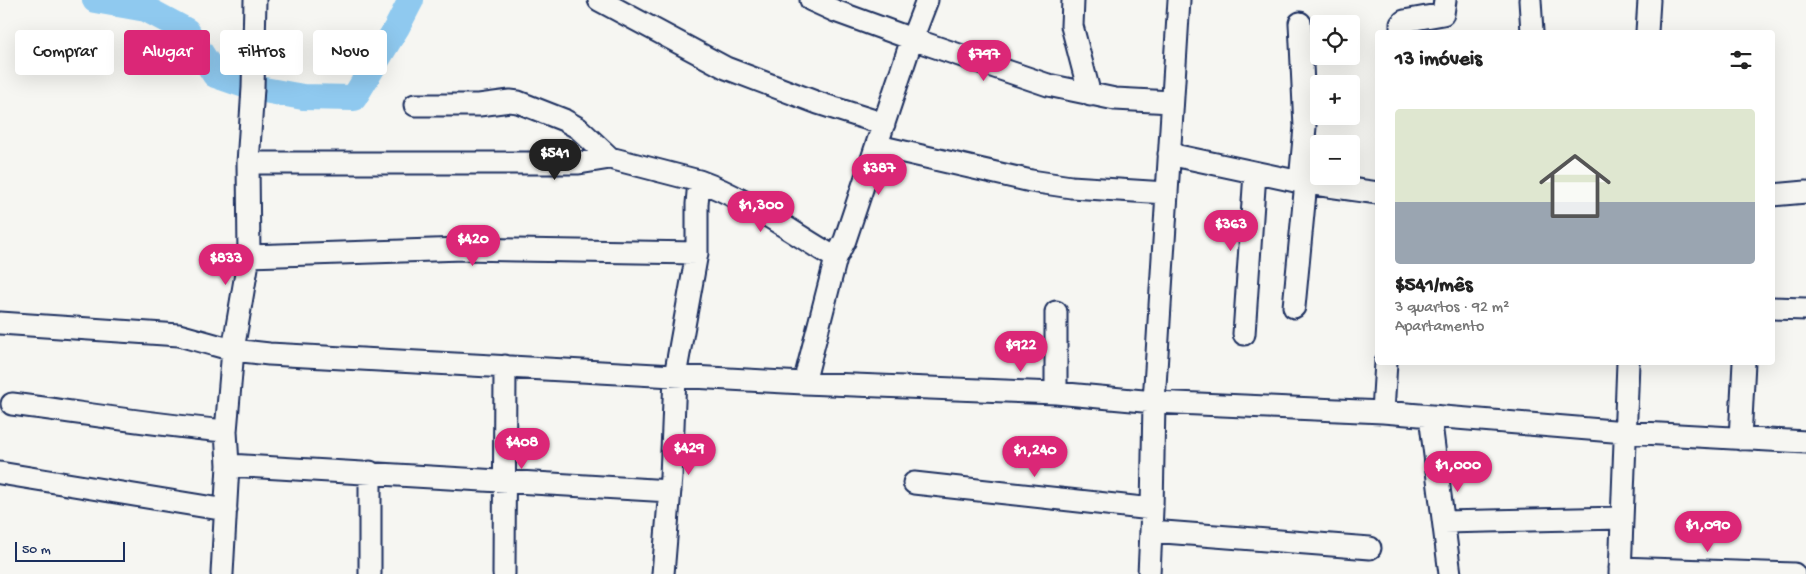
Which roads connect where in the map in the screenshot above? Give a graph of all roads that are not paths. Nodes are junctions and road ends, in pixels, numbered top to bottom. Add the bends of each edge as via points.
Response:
1 (256, 0) edge
2 (599, 0) edge
3 (927, 0) edge
4 (1073, 0) edge
5 (1179, 0) edge
6 (1445, 0) edge
7 (1530, 0) edge
8 (1649, 0) edge
9 (815, 1) edge
10 (1300, 23) dead end
11 (1401, 30) edge
12 (1532, 30) edge
13 (1647, 30) edge
14 (912, 39) junction
15 (1090, 95) junction
16 (1172, 102) junction
17 (416, 105) dead end
18 (884, 124) junction
19 (878, 146) junction
20 (1168, 154) junction
21 (610, 158) junction
22 (248, 163) junction
23 (1255, 173) junction
24 (699, 181) junction
25 (1303, 182) junction
26 (1806, 192) edge
27 (1166, 193) junction
28 (1375, 193) edge
29 (1775, 195) edge
30 (697, 253) junction
31 (249, 256) junction
32 (836, 258) junction
33 (1294, 307) dead end
34 (1775, 308) edge
35 (1802, 309) edge
36 (1056, 312) dead end
37 (0, 323) edge
38 (1775, 323) edge
39 (1244, 334) dead end
40 (233, 350) junction
41 (1386, 365) edge
42 (1628, 365) edge
43 (1744, 365) edge
44 (505, 366) junction
45 (675, 376) junction
46 (804, 383) junction
47 (1056, 392) junction
48 (1154, 402) junction
49 (12, 404) dead end
50 (1383, 412) junction
51 (1430, 416) junction
52 (226, 431) junction
53 (1625, 432) junction
54 (1740, 439) junction
55 (1806, 442) edge
56 (228, 465) junction
57 (370, 472) junction
58 (0, 473) edge
59 (504, 481) junction
60 (914, 483) dead end
61 (670, 491) junction
62 (1152, 509) junction
63 (226, 510) junction
64 (1622, 518) junction
65 (1444, 522) junction
66 (1151, 532) junction
67 (1370, 548) dead end
68 (1620, 571) edge
69 (222, 574) edge
70 (370, 574) edge
71 (504, 574) edge
72 (663, 574) edge
73 (1149, 574) edge
74 (1450, 574) edge
75 (1794, 574) edge

1 - 22 street
2 - 18 street via 726,68
3 - 14 street
4 - 15 street via 1072,26
5 - 16 street
6 - 11 street via 1443,14 1404,21
7 - 12 street
8 - 13 street
9 - 14 street
10 - 25 street via 1305,122
14 - 15 street via 1048,86
14 - 18 street
15 - 16 street
16 - 20 street
17 - 21 street via 518,102 578,128
18 - 19 street
19 - 27 street via 1030,182
19 - 32 street
20 - 23 street
20 - 27 street
21 - 22 street via 579,163
21 - 24 street
22 - 31 street
23 - 25 street
23 - 39 street
24 - 30 street
24 - 32 street via 749,204
25 - 28 street
25 - 33 street
26 - 29 street
27 - 48 street
30 - 31 street via 463,249
30 - 45 street
31 - 40 street
32 - 46 street
34 - 35 street
35 - 38 street
36 - 47 street
37 - 40 street via 179,335
40 - 44 street
40 - 52 street
41 - 50 street
42 - 53 street
43 - 54 street
44 - 45 street
44 - 59 street
45 - 46 street
45 - 61 street
46 - 47 street
47 - 48 street
48 - 50 street
48 - 62 street
49 - 52 street
50 - 51 street
51 - 53 street
51 - 65 street
52 - 56 street
53 - 54 street
53 - 64 street
54 - 55 street
56 - 57 street
56 - 63 street
57 - 59 street
57 - 70 street
58 - 63 street
59 - 61 street
59 - 71 street
60 - 62 street
61 - 72 street
62 - 66 street
63 - 69 street
64 - 65 street
64 - 68 street
65 - 74 street
66 - 67 street
66 - 73 street
68 - 75 street

